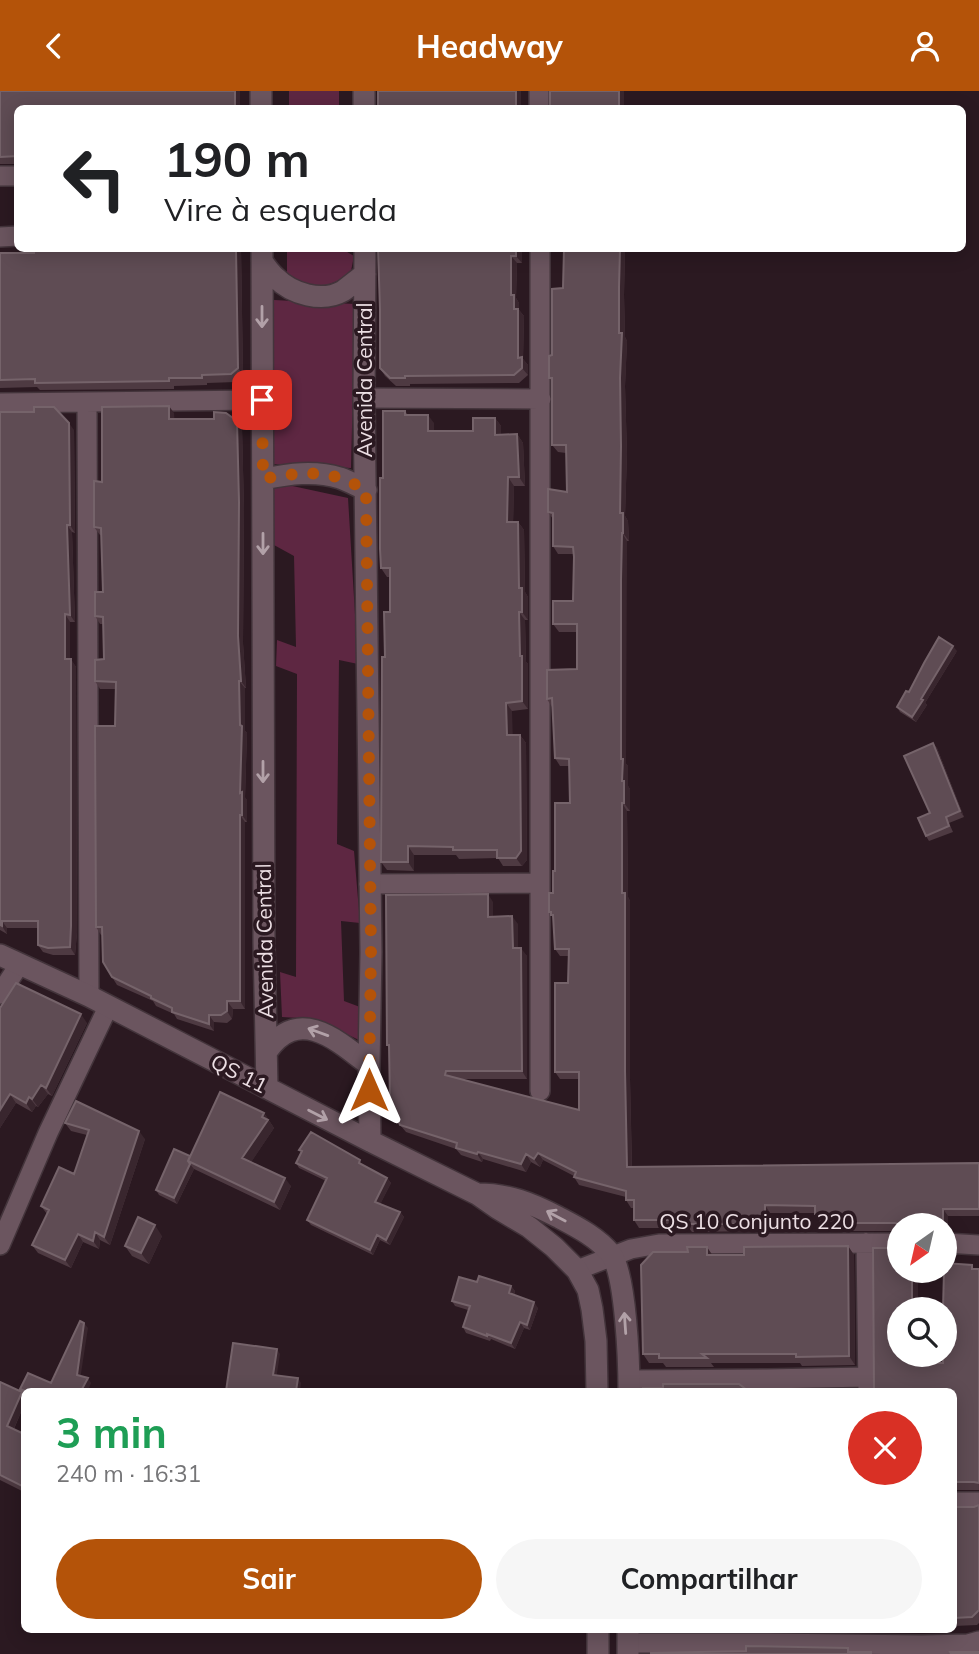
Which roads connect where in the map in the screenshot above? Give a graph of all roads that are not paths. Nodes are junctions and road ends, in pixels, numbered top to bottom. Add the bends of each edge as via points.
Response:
1 (365, 252) edge
2 (540, 252) edge
3 (262, 255) edge
4 (365, 274) junction
5 (364, 398) junction
6 (541, 399) junction
7 (262, 400) junction
8 (0, 403) edge
9 (87, 403) junction
10 (263, 479) junction
11 (366, 489) junction
12 (539, 883) junction
13 (369, 884) junction
14 (9, 960) edge
15 (0, 994) edge
16 (98, 1002) junction
17 (267, 1051) junction
18 (369, 1065) junction
19 (267, 1088) junction
20 (540, 1091) dead end
21 (370, 1141) junction
22 (477, 1194) junction
23 (887, 1243) edge
24 (866, 1244) junction
25 (957, 1244) edge
26 (0, 1245) edge
27 (979, 1245) edge
28 (612, 1255) junction
29 (578, 1270) junction
30 (868, 1384) edge
31 (767, 1385) edge
32 (629, 1386) edge
33 (597, 1388) edge
34 (957, 1502) edge
35 (979, 1502) edge
36 (598, 1633) edge
37 (767, 1636) edge
38 (628, 1642) edge
39 (974, 1643) edge
40 (922, 1650) edge
41 (598, 1654) edge

1 - 4 street, Avenida Central
2 - 6 street
3 - 4 street via 274,278 304,295 341,292
3 -> 7 street, Avenida Central
4 - 5 street, Avenida Central
5 - 6 street
5 - 11 street, Avenida Central
6 - 12 street
7 - 9 street
7 - 10 street, Avenida Central
8 - 9 street
9 - 16 street
10 - 11 street via 315,473
10 -> 17 street, Avenida Central
11 - 13 street, Avenida Central
12 - 13 street
12 - 20 street
13 - 18 street, Avenida Central
14 - 15 street
14 - 16 street, QS 11
16 - 19 street, QS 11
16 - 26 street
18 -> 17 street via 340,1042 309,1028 282,1035
17 - 19 street, Avenida Central
18 - 21 street, Avenida Central
19 -> 21 street, QS 11
21 - 22 street, QS 11
28 -> 22 street, QS 11 via 583,1231 546,1211 511,1196
22 - 29 street, QS 11 via 529,1227
23 - 24 street, QS 10 Conjunto 220
24 - 28 street, QS 10 Conjunto 220 via 659,1244
24 - 30 street
25 - 27 street
28 - 29 street, QS 10 Conjunto 220
32 -> 28 street via 622,1294
29 - 33 street via 592,1309
30 - 31 street
31 - 32 street
34 - 35 street
36 - 41 street
37 - 38 street
37 - 40 street
39 - 40 street

